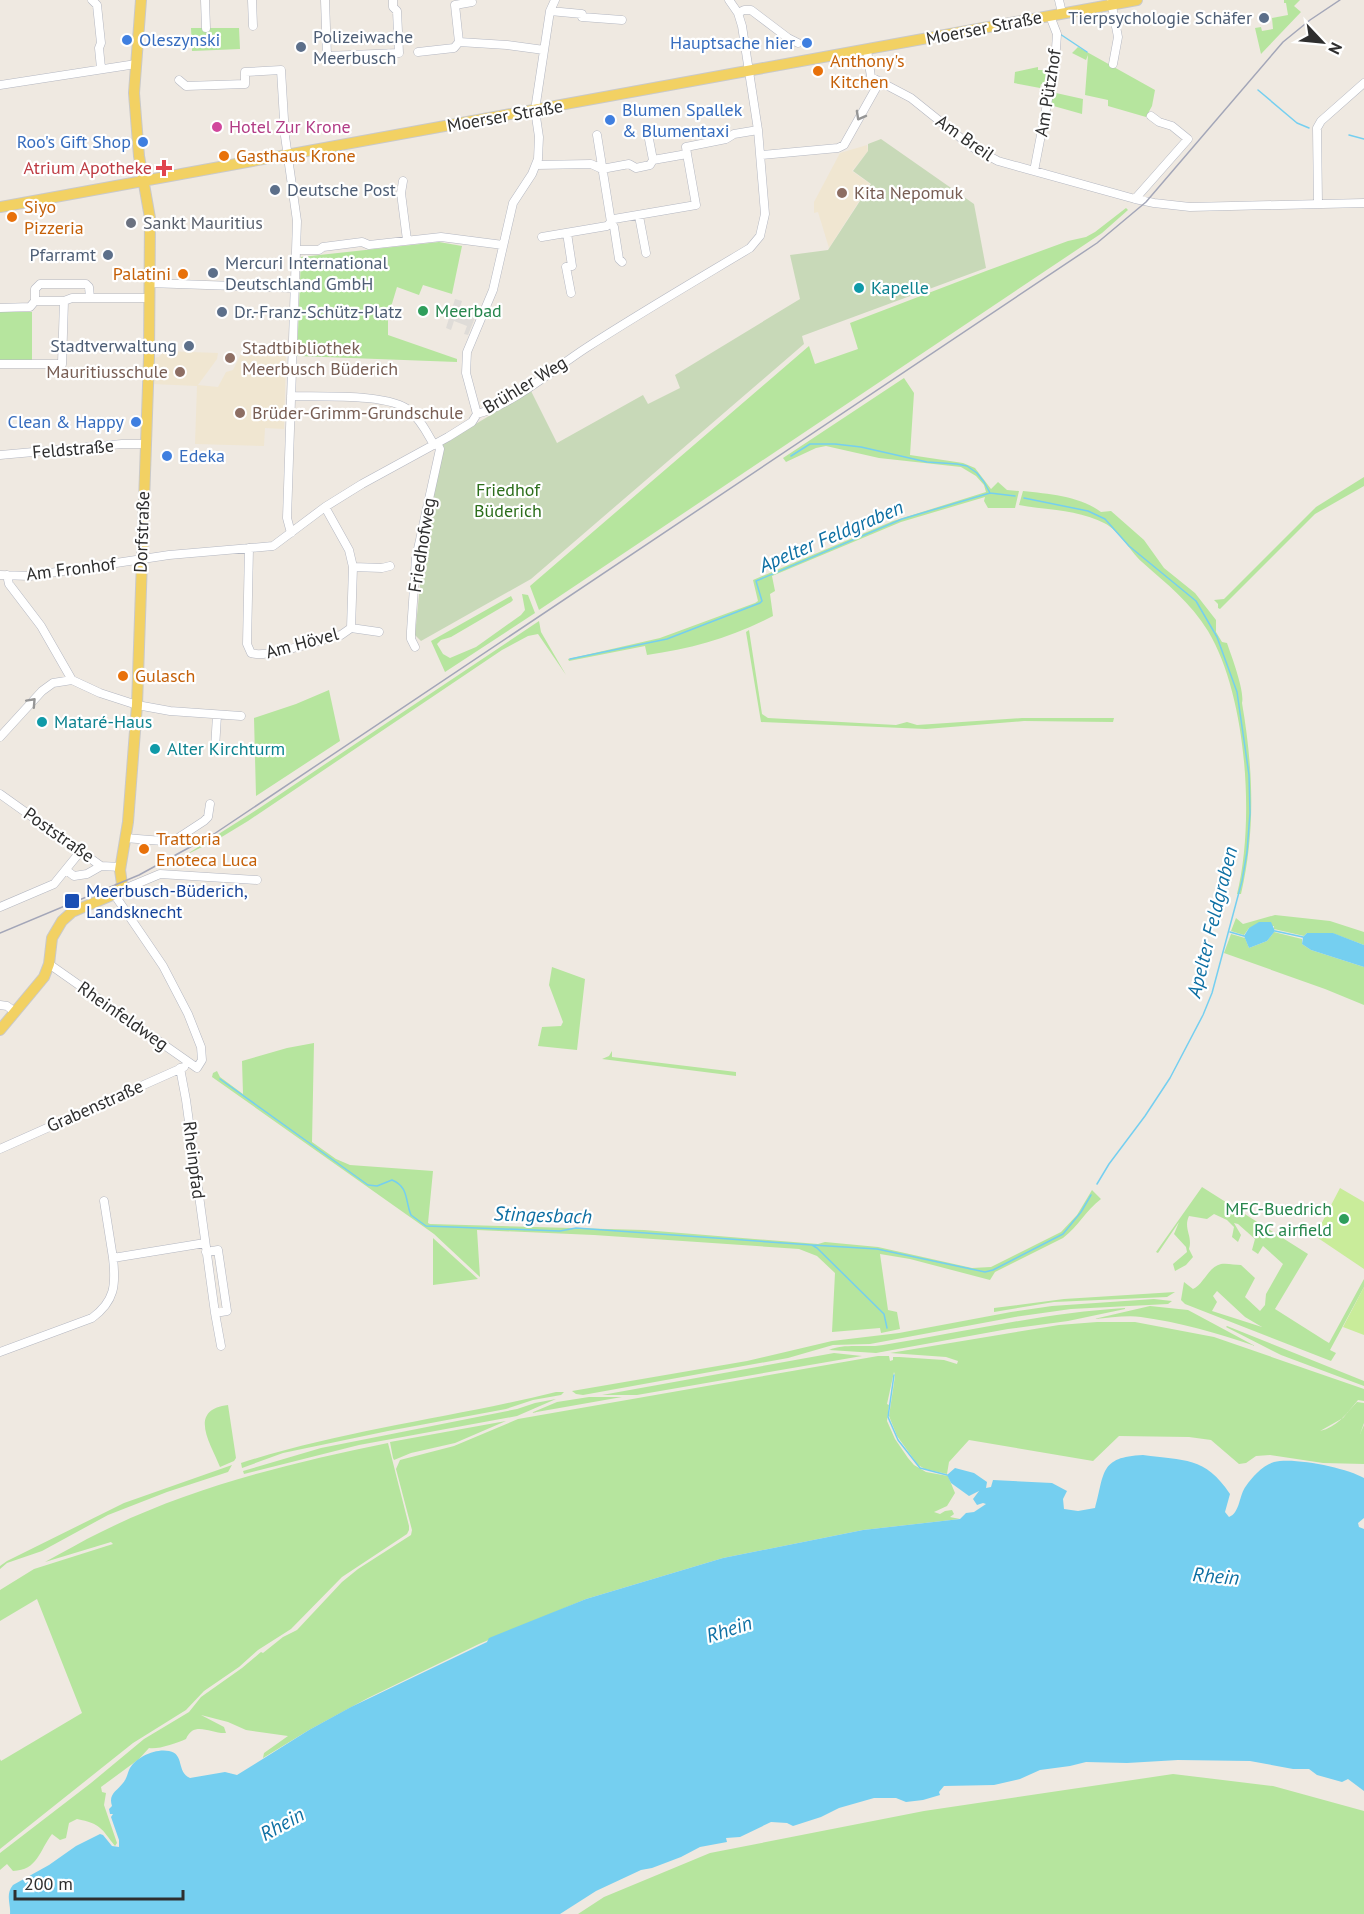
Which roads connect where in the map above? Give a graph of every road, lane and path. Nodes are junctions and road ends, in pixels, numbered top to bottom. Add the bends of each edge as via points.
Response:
1 (92, 0) edge
2 (141, 0) edge
3 (205, 0) edge
4 (252, 0) edge
5 (325, 0) edge
6 (393, 0) edge
7 (471, 0) edge
8 (555, 0) edge
9 (729, 0) edge
10 (1059, 0) edge
11 (1137, 0) edge
12 (1111, 2) edge
13 (550, 12) junction
14 (738, 13) junction
15 (1062, 13) junction
16 (1050, 16) junction
17 (622, 20) dead end
18 (253, 26) dead end
19 (206, 28) dead end
20 (459, 42) junction
21 (798, 43) dead end
22 (544, 50) junction
23 (867, 50) junction
24 (418, 52) dead end
25 (136, 64) junction
26 (1113, 64) dead end
27 (101, 68) junction
28 (750, 71) junction
29 (179, 80) dead end
30 (880, 81) junction
31 (1364, 83) edge
32 (0, 85) edge
33 (535, 110) junction
34 (1151, 116) dead end
35 (758, 130) junction
36 (648, 134) dead end
37 (597, 135) dead end
38 (687, 154) junction
39 (287, 155) junction
40 (761, 155) junction
41 (600, 159) junction
42 (653, 160) junction
43 (591, 164) junction
44 (536, 165) junction
45 (602, 169) junction
46 (1034, 171) junction
47 (403, 181) dead end
48 (143, 182) junction
49 (1135, 199) junction
50 (1364, 203) edge
51 (1318, 204) junction
52 (0, 207) edge
53 (639, 216) junction
54 (610, 222) junction
55 (567, 233) junction
56 (542, 237) dead end
57 (407, 240) junction
58 (503, 245) junction
59 (296, 250) junction
60 (645, 253) dead end
61 (622, 262) dead end
62 (149, 283) junction
63 (294, 288) junction
64 (571, 292) dead end
65 (90, 298) junction
66 (149, 298) junction
67 (64, 301) junction
68 (35, 302) junction
69 (0, 308) edge
70 (0, 364) edge
71 (291, 396) junction
72 (477, 414) junction
73 (145, 444) junction
74 (435, 444) junction
75 (0, 455) edge
76 (326, 507) junction
77 (291, 533) junction
78 (249, 548) junction
79 (141, 560) junction
80 (390, 566) dead end
81 (353, 567) junction
82 (4, 575) edge
83 (351, 628) junction
84 (378, 632) dead end
85 (415, 647) dead end
86 (72, 680) junction
87 (138, 705) junction
88 (217, 715) junction
89 (241, 716) dead end
90 (0, 737) edge
91 (215, 749) dead end
92 (0, 794) edge
93 (210, 804) dead end
94 (126, 838) junction
95 (80, 852) junction
96 (102, 866) junction
97 (121, 867) junction
98 (66, 870) junction
99 (257, 880) dead end
100 (119, 888) junction
101 (0, 907) edge
102 (49, 964) junction
103 (0, 1005) edge
104 (15, 1012) junction
105 (0, 1030) edge
106 (194, 1066) junction
107 (180, 1068) junction
108 (0, 1149) edge
109 (104, 1201) dead end
110 (205, 1247) junction
111 (113, 1258) junction
112 (214, 1313) junction
113 (221, 1346) dead end
114 (0, 1352) edge

1 - 27 street via 97,6
2 - 25 main road, Dorfstraße
3 - 19 street
4 - 18 street
5 - 6 street via 327,56 399,53
7 - 20 street via 455,5
8 - 13 street
9 - 14 street
10 - 15 street
11 - 12 main road, Moerser Straße
12 - 15 main road, Moerser Straße
12 - 26 street via 1118,37
13 - 17 street
13 - 22 street
14 - 21 street via 751,10
14 - 28 street, Brühler Weg
15 - 16 main road, Moerser Straße
16 - 23 main road, Moerser Straße
16 - 46 street, Am Pützhof via 1057,34 1055,63
20 - 22 street
20 - 24 street via 454,48
22 - 33 street
23 - 28 main road, Moerser Straße
23 - 30 street, Am Breil via 872,77
25 - 27 street
25 - 48 main road, Dorfstraße via 136,133
27 - 32 street
28 - 33 main road, Moerser Straße
28 - 35 street, Brühler Weg
29 - 39 street via 186,86 245,84 245,72 281,70
30 -> 40 street via 844,145
30 - 46 street, Am Breil via 911,98 972,147 998,161
31 - 51 street via 1317,128
33 - 39 main road, Moerser Straße
33 - 44 street via 540,150
34 - 49 street via 1188,139
35 - 38 street via 686,147
35 - 40 street, Brühler Weg
36 - 42 street
37 - 41 street
38 - 42 street
38 - 53 street via 696,205
39 - 48 main road, Moerser Straße
39 - 59 street via 297,214
40 - 72 street, Brühler Weg via 765,214 754,244 521,392
41 - 43 street
41 - 45 street
42 - 45 street via 650,165 636,168 629,164
43 - 44 street
43 - 45 street
44 - 58 street via 513,203
45 - 54 street
46 - 49 street, Am Breil
47 - 57 street
48 - 52 main road, Moerser Straße
48 - 62 main road, Dorfstraße via 150,218
49 - 51 street, Am Breil via 1190,207
50 - 51 street, Am Breil
53 - 54 street
53 - 60 street
54 - 55 street via 607,226
54 - 61 street
55 - 56 street
55 - 64 street via 572,266 566,267
57 - 58 street via 441,237
57 - 59 street
58 - 72 street via 493,290 465,360
59 - 63 street
62 - 63 street
62 - 66 main road, Dorfstraße
63 - 71 street
65 - 66 street
65 - 67 street
65 - 68 street via 86,284 40,284 35,289
66 - 73 main road, Dorfstraße
67 - 68 street
67 - 70 street via 62,364
68 - 69 street via 30,307
71 - 74 street via 393,401 415,415
71 - 77 street via 287,518
72 - 74 street, Brühler Weg via 472,422
73 - 75 street, Feldstraße
73 - 79 main road, Dorfstraße
74 - 76 street, Brühler Weg
74 - 85 street, Friedhofweg via 440,449 416,558 411,631
76 - 77 street, Brühler Weg
76 - 81 street, Am Hövel via 350,550
77 - 78 street, Brühler Weg via 273,546
78 - 79 street, Brühler Weg
78 - 83 street, Am Hövel via 247,644 251,653 269,653 341,635
79 - 82 street, Am Fronhof via 30,576
79 - 87 main road, Dorfstraße
80 - 81 street
81 - 83 street, Am Hövel
82 - 86 street via 41,626
83 - 84 street, Am Hövel
86 - 87 street
90 -> 86 street via 53,683
87 - 88 street
87 - 94 main road, Dorfstraße
88 - 89 street
88 - 91 street
92 - 95 street, Poststraße
93 - 94 street via 208,817 176,840
94 - 97 main road, Dorfstraße
95 - 96 street, Poststraße
95 - 98 street
96 - 97 street, Poststraße
96 - 98 street via 74,876
97 - 100 main road, Dorfstraße
98 - 101 street via 54,884
99 - 100 street via 160,874
100 - 102 main road via 62,921 52,938
100 - 106 street via 188,1014 201,1047 202,1060
102 - 104 main road via 41,982
102 - 106 street, Rheinfeldweg
103 - 104 street
104 - 105 main road
106 - 107 street, Grabenstraße
107 - 108 street, Grabenstraße
107 - 110 street, Rheinpfad
109 - 111 street
110 - 111 street
110 - 112 street, Rheinpfad
110 - 112 street via 218,1250 227,1311
111 - 114 street via 115,1278 104,1309 92,1318
112 - 113 street, Rheinpfad

